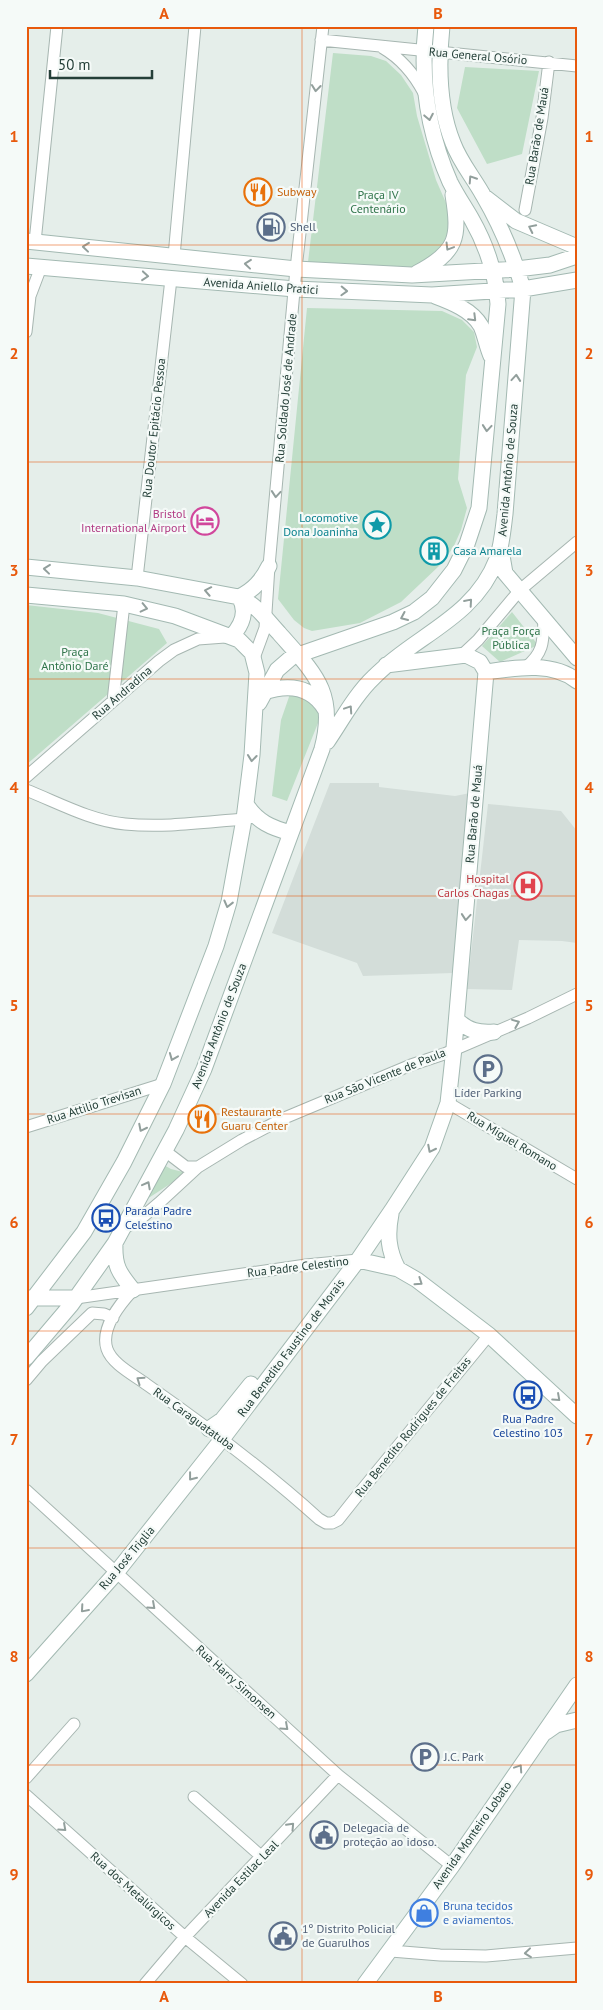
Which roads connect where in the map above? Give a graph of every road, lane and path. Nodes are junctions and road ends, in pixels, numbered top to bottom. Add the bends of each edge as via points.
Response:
1 (58, 26) edge
2 (195, 26) edge
3 (323, 26) edge
4 (426, 26) edge
5 (442, 26) edge
6 (321, 40) junction
7 (380, 46) junction
8 (423, 51) junction
9 (439, 52) junction
10 (549, 62) junction
11 (577, 66) edge
12 (425, 96) junction
13 (451, 183) junction
14 (484, 196) junction
15 (525, 210) dead end
16 (30, 241) edge
17 (577, 247) edge
18 (174, 256) junction
19 (577, 256) edge
20 (34, 267) edge
21 (296, 269) junction
22 (518, 269) junction
23 (494, 270) junction
24 (412, 275) junction
25 (171, 279) junction
26 (577, 280) edge
27 (295, 289) junction
28 (524, 289) junction
29 (497, 290) junction
30 (28, 292) edge
31 (432, 295) junction
32 (26, 332) edge
33 (493, 362) junction
34 (577, 542) edge
35 (500, 546) junction
36 (269, 566) junction
37 (26, 567) edge
38 (137, 578) junction
39 (520, 590) junction
40 (26, 595) edge
41 (239, 597) junction
42 (124, 604) junction
43 (544, 617) junction
44 (266, 618) junction
45 (232, 636) junction
46 (298, 654) junction
47 (462, 655) junction
48 (254, 658) junction
49 (577, 658) edge
50 (386, 665) junction
51 (526, 667) junction
52 (486, 672) junction
53 (577, 681) edge
54 (264, 692) junction
55 (113, 701) junction
56 (256, 709) junction
57 (327, 713) junction
58 (322, 749) junction
59 (26, 777) edge
60 (26, 790) edge
61 (245, 812) junction
62 (291, 833) junction
63 (576, 996) edge
64 (457, 1020) junction
65 (494, 1032) junction
66 (454, 1048) junction
67 (163, 1084) junction
68 (448, 1103) junction
69 (26, 1127) edge
70 (165, 1151) junction
71 (198, 1167) junction
72 (577, 1180) edge
73 (392, 1210) junction
74 (124, 1228) junction
75 (115, 1243) junction
76 (358, 1260) junction
77 (398, 1269) junction
78 (133, 1290) junction
79 (76, 1298) junction
80 (29, 1301) edge
81 (113, 1318) junction
82 (489, 1335) junction
83 (26, 1358) edge
84 (274, 1368) junction
85 (26, 1380) edge
86 (577, 1416) edge
87 (210, 1429) junction
88 (223, 1438) junction
89 (26, 1490) edge
90 (338, 1520) joint
91 (116, 1573) junction
92 (26, 1674) edge
93 (577, 1685) edge
94 (577, 1720) edge
95 (74, 1724) dead end
96 (542, 1734) junction
97 (338, 1775) junction
98 (26, 1778) edge
99 (26, 1795) edge
100 (194, 1797) dead end
101 (262, 1857) junction
102 (452, 1866) junction
103 (185, 1937) junction
104 (577, 1948) edge
105 (391, 1951) junction
106 (144, 1984) edge
107 (242, 1984) edge
108 (365, 1984) edge

1 - 16 street
2 - 18 street
3 - 6 street, Rua Soldado José de Andrade
4 - 8 main road
5 - 9 main road
6 - 7 street, Rua General Osório
6 -> 21 street, Rua Soldado José de Andrade
7 - 8 street, Rua General Osório
7 - 12 street, Rua General Osório via 408,67
8 - 9 street, Rua General Osório
8 - 12 main road
9 - 10 street, Rua General Osório
14 -> 9 main road via 460,160 446,125
10 - 11 street, Rua General Osório
10 - 15 street, Rua Barão de Mauá
12 -> 13 main road via 433,136
13 - 23 main road, Avenida Antônio de Souza via 484,244
13 -> 24 main road via 457,224 453,242 440,260
17 -> 14 main road via 516,221
14 - 22 main road, Avenida Antônio de Souza
18 -> 16 main road, Avenida Aniello Pratici
21 -> 18 main road, Avenida Aniello Pratici
19 - 22 main road, Avenida Aniello Pratici via 550,265
20 -> 25 main road, Avenida Aniello Pratici
20 - 30 street
21 - 24 main road, Avenida Aniello Pratici
21 - 27 street, Rua Soldado José de Andrade
22 - 23 main road, Avenida Aniello Pratici
22 - 28 main road, Avenida Antônio de Souza
23 - 24 main road, Avenida Aniello Pratici
23 - 29 main road, Avenida Antônio de Souza
25 - 27 main road, Avenida Aniello Pratici
25 - 38 street, Rua Doutor Epitácio Pessoa
26 - 28 main road, Avenida Aniello Pratici
27 -> 31 main road, Avenida Aniello Pratici
27 -> 36 street, Rua Soldado José de Andrade
28 - 29 main road, Avenida Aniello Pratici
35 -> 28 main road, Avenida Antônio de Souza
29 - 31 main road, Avenida Aniello Pratici
29 - 33 main road, Avenida Antônio de Souza
30 - 32 street
31 -> 33 main road via 472,316 480,326
33 -> 46 main road, Avenida Antônio de Souza via 479,508 454,570 432,598 414,612
34 - 39 street
35 - 39 main road via 505,573
50 -> 35 main road, Avenida Antônio de Souza via 466,606 490,575
36 - 41 main road via 254,588
36 - 44 street, Rua Soldado José de Andrade
38 -> 37 main road
41 -> 38 main road
39 - 43 main road
39 - 47 street
40 - 42 main road
41 - 44 main road via 254,605
41 - 45 main road via 243,606 242,618
42 -> 45 main road via 175,616
42 - 55 street
43 - 49 main road
43 - 51 street via 542,645
44 - 46 main road
44 - 48 street, Rua Soldado José de Andrade
45 - 48 main road via 244,644
45 - 55 street, Rua Andradina via 198,639 174,650
46 - 54 main road, Avenida Antônio de Souza via 284,662
46 - 57 main road, Avenida Antônio de Souza via 321,689
47 - 50 main road
47 - 52 main road via 476,659
48 - 56 main road, Avenida Antônio de Souza
58 -> 50 main road, Avenida Antônio de Souza via 367,685
51 - 52 main road
51 - 53 main road via 561,672
52 -> 64 main road, Rua Barão de Mauá
54 - 56 main road, Avenida Antônio de Souza
54 - 57 main road via 280,687 299,688 313,695
55 - 59 street, Rua Andradina
56 -> 61 main road, Avenida Antônio de Souza
57 - 58 main road, Avenida Antônio de Souza
58 - 62 main road, Avenida Antônio de Souza
60 - 61 street via 124,824 167,824
61 - 62 main road
61 -> 67 main road, Avenida Antônio de Souza via 229,902 216,946
62 - 70 main road, Avenida Antônio de Souza via 204,1069
65 -> 63 street, Rua São Vicente de Paula
64 - 65 main road via 471,1031
64 - 66 main road, Rua Barão de Mauá
65 - 66 street, Rua São Vicente de Paula
66 - 68 main road, Rua Barão de Mauá
66 - 71 street, Rua São Vicente de Paula via 282,1119
67 - 69 street, Rua Attilio Trevisan
67 -> 80 main road, Avenida Antônio de Souza via 84,1232
68 - 72 street, Rua Miguel Romano
68 -> 73 main road, Rua Benedito Faustino de Morais via 432,1148
70 - 71 street via 186,1168
74 -> 70 main road, Avenida Antônio de Souza
71 - 74 street, Rua São Vicente de Paula via 152,1209
73 - 76 main road, Rua Benedito Faustino de Morais
73 - 77 main road via 389,1246
74 - 75 main road, Avenida Antônio de Souza
75 - 78 main road via 116,1266
75 - 79 main road, Avenida Antônio de Souza
76 - 77 main road, Rua Padre Celestino
76 - 78 street, Rua Padre Celestino
76 - 84 main road, Rua Benedito Faustino de Morais
77 -> 82 main road, Rua Padre Celestino via 451,1304
78 - 79 street, Rua Padre Celestino
78 - 81 street, Rua Caraguatatuba
79 - 80 main road, Rua Padre Celestino
79 - 83 main road, Avenida Antônio de Souza
81 - 85 street via 92,1313
87 -> 81 street, Rua Caraguatatuba via 108,1354 105,1340
82 -> 86 main road, Rua Padre Celestino
82 - 90 street, Rua Benedito Rodrigues de Freitas
84 - 87 main road via 256,1378 222,1420
84 - 88 main road, Rua Benedito Faustino de Morais
87 - 88 street, Rua Caraguatatuba
88 - 90 street, Rua Caraguatatuba via 319,1520 326,1523
88 -> 91 main road, Rua José Triglia
89 - 91 street, Rua Harry Simonsen
91 -> 92 main road, Rua José Triglia
91 -> 97 street, Rua Harry Simonsen
93 - 96 main road, Avenida Monteiro Lobato
94 - 96 main road via 556,1725
95 - 98 street
102 -> 96 main road, Avenida Monteiro Lobato
101 -> 97 street, Avenida Estilac Leal
97 - 102 street, Rua Harry Simonsen
99 -> 103 street, Rua dos Metalúrgicos
100 - 101 street
101 - 103 street, Avenida Estilac Leal
102 - 105 main road, Avenida Monteiro Lobato
103 - 106 street, Avenida Estilac Leal
103 - 107 street, Rua dos Metalúrgicos
104 -> 105 street via 486,1956
105 - 108 main road, Avenida Monteiro Lobato

